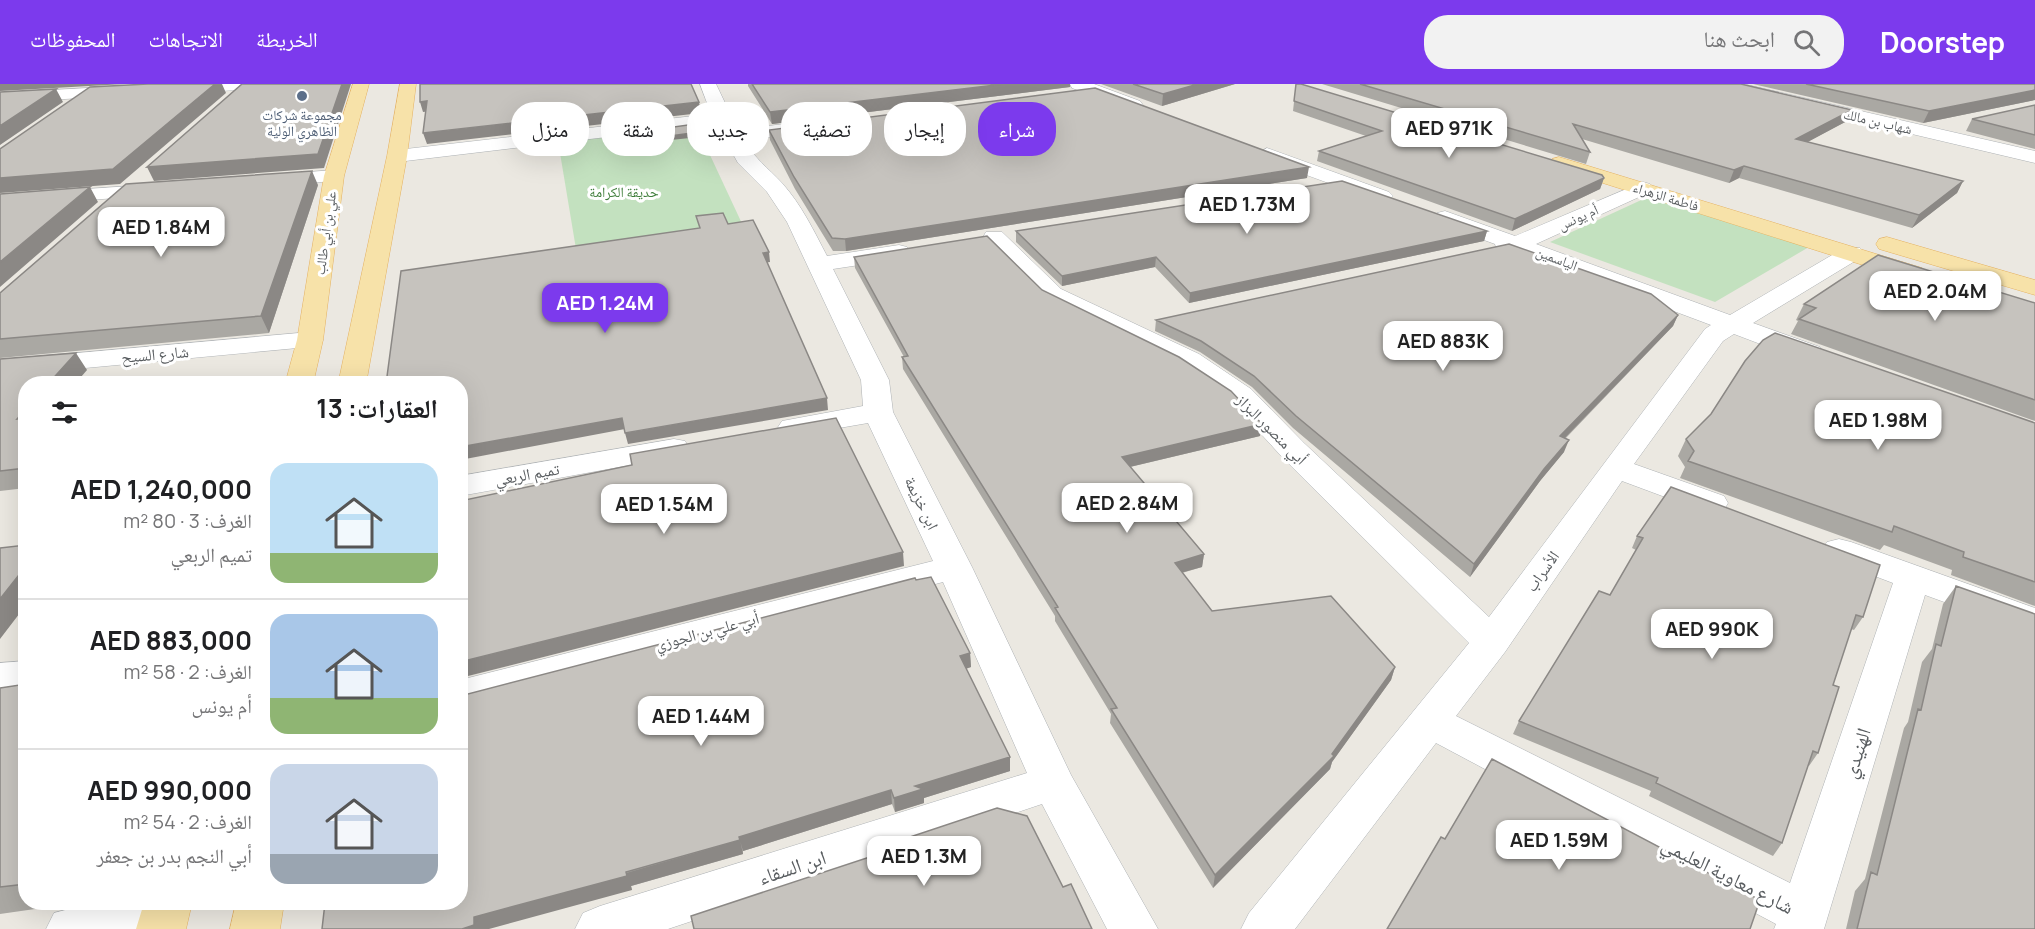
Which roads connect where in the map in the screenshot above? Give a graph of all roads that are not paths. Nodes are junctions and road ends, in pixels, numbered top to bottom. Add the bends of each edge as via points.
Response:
1 (259, 84) edge
2 (361, 84) edge
3 (408, 84) edge
4 (708, 84) edge
5 (1721, 84) edge
6 (248, 85) edge
7 (159, 90) edge
8 (1079, 90) edge
9 (137, 91) edge
10 (93, 93) junction
11 (0, 98) edge
12 (716, 102) edge
13 (222, 108) edge
14 (1152, 111) edge
15 (65, 112) edge
16 (1969, 123) edge
17 (687, 131) edge
18 (1925, 133) junction
19 (1251, 148) edge
20 (397, 156) junction
21 (743, 156) edge
22 (2035, 157) edge
23 (152, 170) dead end
24 (334, 176) junction
25 (1340, 181) junction
26 (253, 183) edge
27 (183, 188) edge
28 (1643, 188) junction
29 (1294, 189) edge
30 (125, 193) junction
31 (0, 201) edge
32 (1406, 204) edge
33 (1429, 212) edge
34 (99, 216) edge
35 (994, 237) dead end
36 (1518, 243) junction
37 (924, 248) edge
38 (1472, 253) edge
39 (1852, 254) junction
40 (819, 264) junction
41 (1949, 284) edge
42 (2035, 288) edge
43 (1160, 320) edge
44 (1731, 325) junction
45 (1125, 327) junction
46 (310, 340) junction
47 (1833, 361) edge
48 (0, 368) edge
49 (301, 376) edge
50 (354, 376) edge
51 (878, 412) junction
52 (762, 433) edge
53 (704, 443) edge
54 (1615, 468) junction
55 (468, 485) edge
56 (1736, 512) edge
57 (1814, 541) edge
58 (954, 567) junction
59 (1913, 577) junction
60 (2035, 622) edge
61 (1491, 642) junction
62 (18, 676) edge
63 (0, 678) edge
64 (468, 694) edge
65 (1428, 720) junction
66 (1053, 783) junction
67 (259, 910) edge
68 (165, 915) edge
69 (1801, 922) edge
70 (71, 929) edge
71 (255, 929) edge
72 (600, 929) edge
73 (1133, 929) edge
74 (1266, 929) edge

1 - 6 street
2 - 24 main road, علي بن أبي طالب
3 - 20 main road
4 - 12 street, ابن خزيمة
5 - 18 street, شهاب بن مالك
6 - 7 street
6 - 13 street
8 - 14 street
9 - 10 street
10 - 11 street
10 - 15 street
16 - 18 street
17 - 20 street
18 - 22 street, شهاب بن مالك
19 - 25 street
20 - 50 main road
21 - 40 street, ابن خزيمة via 786,205
23 - 30 street
24 - 26 street
24 - 46 main road, علي بن أبي طالب
25 - 29 street
25 - 32 street
27 - 30 street
28 - 36 street, أم يونس
28 - 39 main road, فاطمة الزهراء
28 - 42 main road, فاطمة الزهراء via 1549,152
30 - 31 street
30 - 34 street
33 - 36 street, الياسمين
35 - 45 street, أبي منصور البزاز via 1052,294
36 - 38 street, أم يونس
36 - 44 street, الياسمين
37 - 40 street
39 - 41 main road, فاطمة الزهراء
39 - 44 street, الأسراب
40 - 51 street, ابن خزيمة via 874,380
43 - 45 street
44 - 47 street, الياسمين
44 - 54 street, الأسراب via 1714,335
45 - 61 street, أبي منصور البزاز via 1189,360 1241,396
46 - 48 street, شارع السيح
46 - 49 main road, علي بن أبي طالب
51 - 52 street
51 - 58 street, ابن خزيمة
53 - 55 street, تميم الربعي
54 - 56 street
54 - 61 street, الأسراب
57 - 59 street
58 - 64 street, أبي علي بن الجوزي
58 - 66 street, ابن خزيمة
59 - 60 street
59 - 69 street, الهنيدي
61 - 65 street, الأسراب
62 - 63 street
65 - 69 street, شارع معاوية العليمي
65 - 74 street, الأسراب
66 - 72 street, ابن السقاء
66 - 73 street, ابن خزيمة
67 - 71 main road
68 - 70 street

